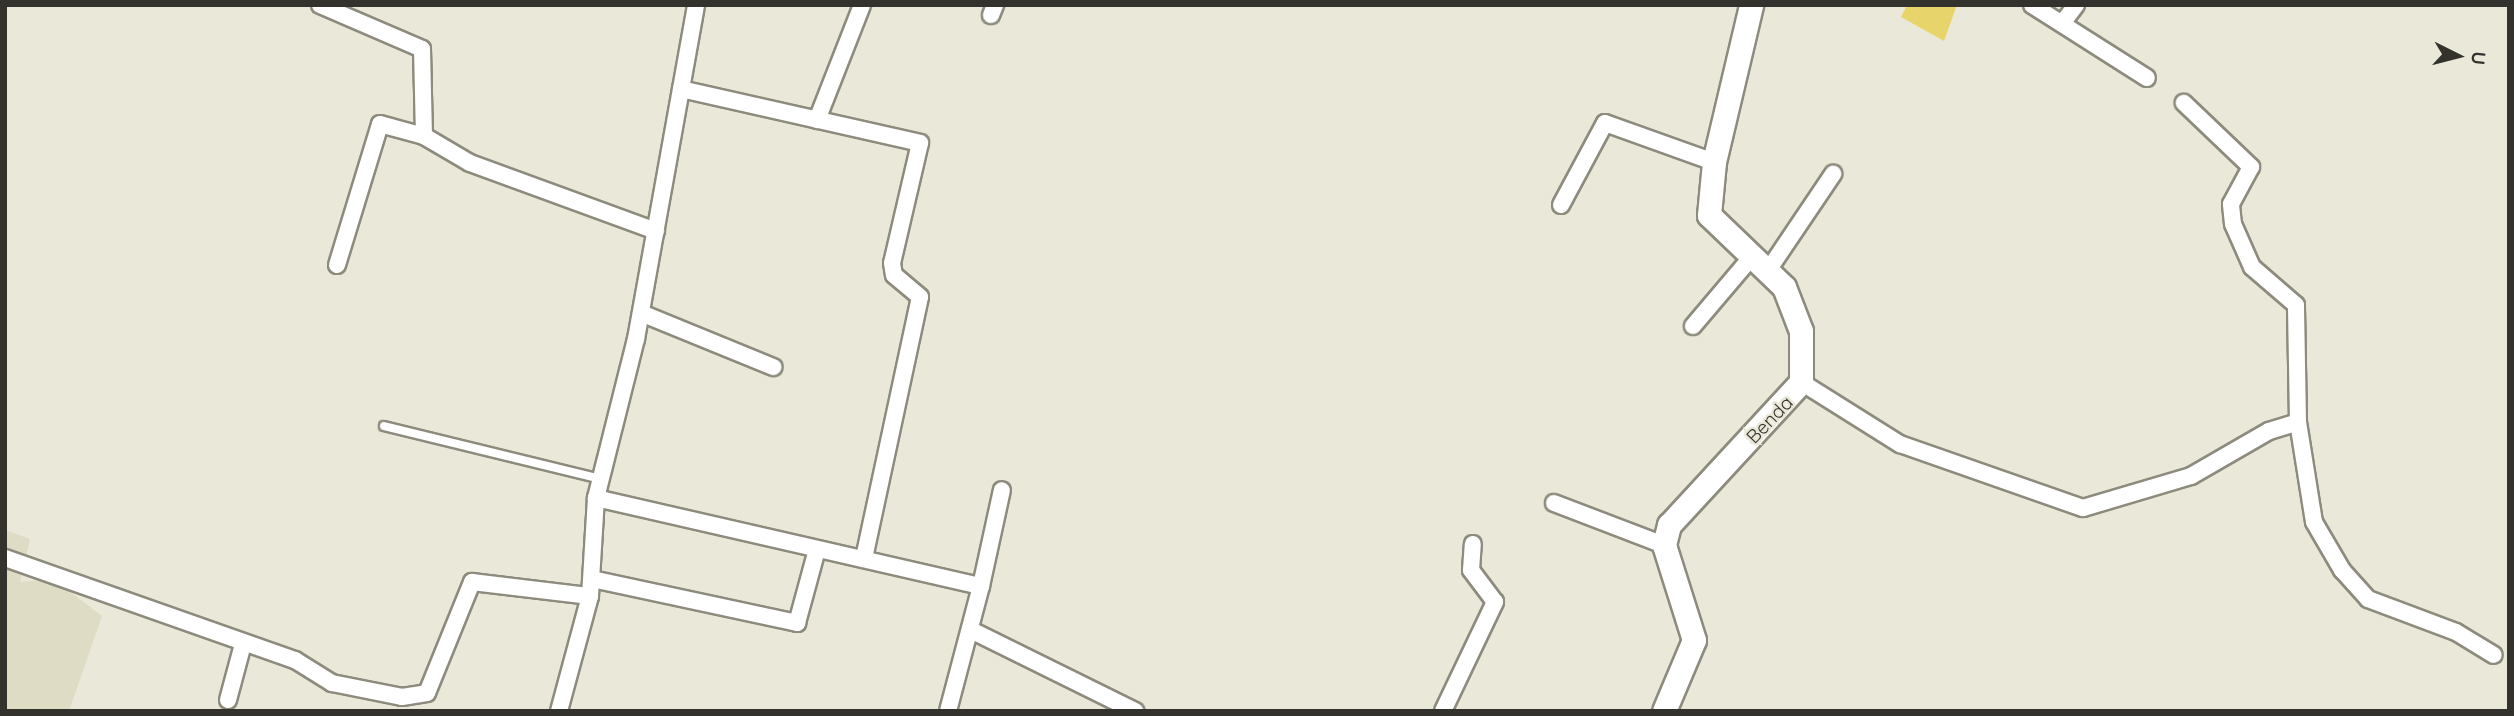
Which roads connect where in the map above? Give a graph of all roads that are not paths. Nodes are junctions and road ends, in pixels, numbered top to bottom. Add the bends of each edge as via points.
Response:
1 (320, 5) edge
2 (696, 5) edge
3 (862, 5) edge
4 (1751, 5) edge
5 (2032, 5) edge
6 (2076, 5) edge
7 (2064, 22) junction
8 (2147, 78) dead end
9 (681, 89) junction
10 (2184, 103) dead end
11 (817, 120) junction
12 (424, 135) junction
13 (1714, 162) junction
14 (1833, 174) dead end
15 (1561, 205) dead end
16 (656, 231) junction
17 (1761, 262) junction
18 (337, 265) dead end
19 (641, 313) junction
20 (1693, 326) dead end
21 (773, 367) dead end
22 (1801, 382) junction
23 (2298, 422) junction
24 (384, 426) dead end
25 (601, 479) junction
26 (1002, 490) dead end
27 (596, 498) junction
28 (1554, 503) dead end
29 (1473, 544) dead end
30 (1664, 545) junction
31 (816, 553) junction
32 (5, 558) edge
33 (864, 559) junction
34 (592, 579) junction
35 (981, 586) junction
36 (590, 596) junction
37 (973, 631) junction
38 (243, 643) junction
39 (2494, 655) dead end
40 (228, 700) dead end
41 (1128, 709) edge
42 (559, 711) edge
43 (948, 711) edge
44 (1443, 711) edge
45 (1664, 711) edge

1 - 12 street via 422,49
2 - 9 street
3 - 11 street
4 - 13 street, Benda
5 - 7 street
6 - 7 street
7 - 8 street
9 - 11 street
9 - 16 street
10 - 23 street via 2250,167 2231,204 2233,224 2252,267 2296,305
11 - 33 street via 920,143 892,263 894,275 920,297
12 - 16 street via 470,163
12 - 18 street via 380,124
13 - 15 street via 1605,123
13 - 17 street, Benda via 1709,215
14 - 17 street
16 - 19 street
17 - 20 street
17 - 22 street, Benda via 1784,287 1801,331
19 - 21 street
19 - 25 street
22 - 23 street via 1900,444 2083,508 2191,476 2269,431
22 - 30 street, Benda via 1669,525
23 - 39 street via 2314,522 2342,570 2368,599 2456,632
24 - 25 lane
25 - 27 street
26 - 35 street
27 - 31 street
27 - 34 street
28 - 30 street
29 - 44 street via 1471,570 1495,602
30 - 45 street via 1694,640
31 - 33 street
31 - 34 street via 797,623
32 - 38 street
33 - 35 street
34 - 36 street
35 - 37 street
36 - 38 street via 472,582 422,696 373,694 332,682 312,667
36 - 42 street
37 - 41 street
37 - 43 street
38 - 40 street

